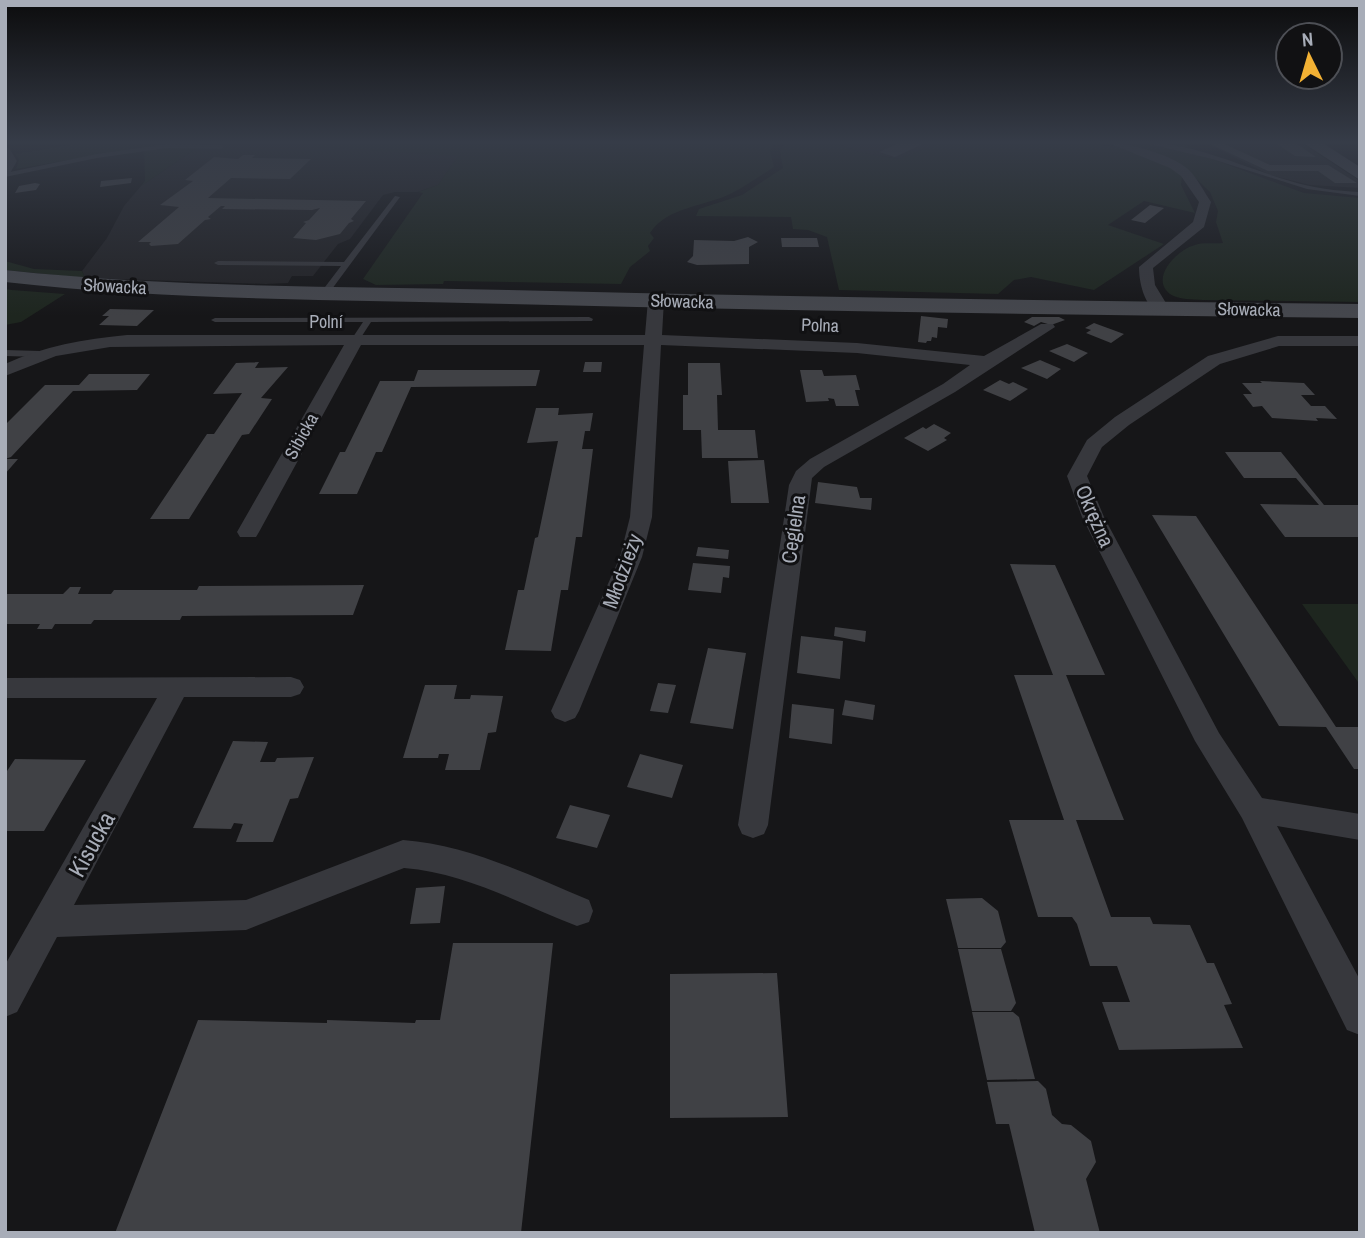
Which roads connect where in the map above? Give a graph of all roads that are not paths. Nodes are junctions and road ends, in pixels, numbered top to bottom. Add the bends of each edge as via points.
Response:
1 (395, 200) edge
2 (1203, 200) edge
3 (218, 263) dead end
4 (346, 264) junction
5 (5, 276) edge
6 (326, 291) junction
7 (656, 300) junction
8 (1161, 308) junction
9 (1360, 311) edge
10 (589, 319) dead end
11 (215, 320) dead end
12 (368, 320) junction
13 (1047, 327) dead end
14 (355, 340) junction
15 (652, 340) junction
16 (1360, 341) edge
17 (5, 353) edge
18 (40, 354) junction
19 (987, 362) junction
20 (5, 370) edge
21 (248, 532) dead end
22 (176, 687) junction
23 (291, 687) dead end
24 (5, 688) edge
25 (565, 711) dead end
26 (1253, 809) junction
27 (753, 825) dead end
28 (1360, 827) edge
29 (578, 911) dead end
30 (48, 922) junction
31 (5, 1000) edge
32 (1360, 1017) edge

1 - 4 lane
2 - 8 street via 1199,224 1146,267 1147,285
3 - 4 lane
4 - 6 lane
5 - 6 street, Słowacka via 118,287
6 - 7 street, Słowacka
7 - 8 street, Słowacka
7 - 15 street, Młodzieży
8 - 9 street, Słowacka
10 - 12 lane
11 - 12 lane
12 - 14 lane
13 - 19 street, Cegielna
14 - 15 street, Polní
14 - 18 street, Polní via 127,340 76,344
14 - 21 street, Sibicka
15 - 19 street, Polna via 857,348
15 - 25 street, Młodzieży via 641,517 631,557
16 - 26 street, Okrężna via 1278,341 1214,360 1094,444 1077,477 1093,517 1203,729
17 - 18 lane
18 - 20 street, Polní
19 - 27 street, Cegielna via 803,475
22 - 23 street
22 - 24 street
22 - 30 street, Kisucka
26 - 28 street
26 - 32 street, Okrężna
29 - 30 street via 450,860 403,854 246,915
30 - 31 street, Kisucka

